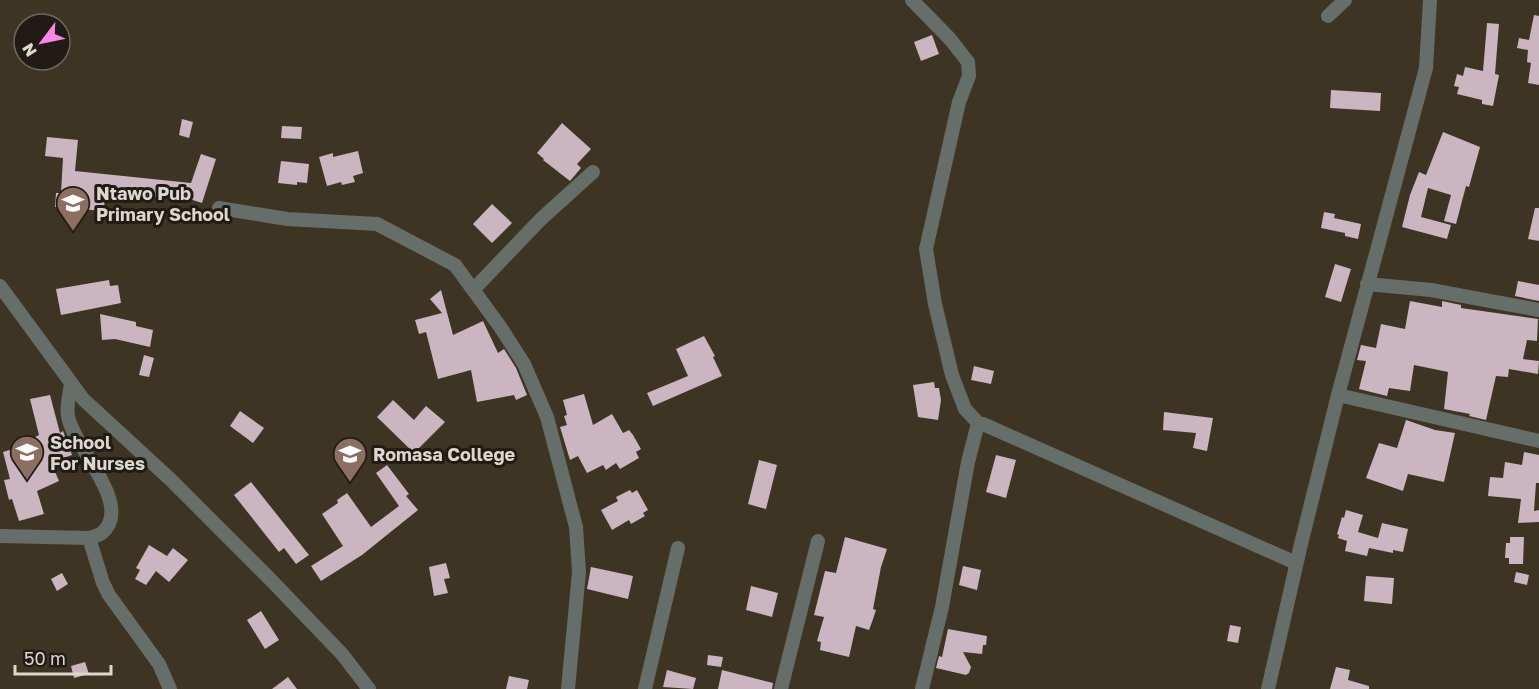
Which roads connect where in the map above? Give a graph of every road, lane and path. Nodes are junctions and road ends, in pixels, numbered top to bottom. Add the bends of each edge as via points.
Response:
1 (912, 0) edge
2 (1345, 0) edge
3 (1430, 0) edge
4 (1328, 16) dead end
5 (593, 172) dead end
6 (219, 208) dead end
7 (1367, 284) junction
8 (0, 286) edge
9 (473, 290) junction
10 (1539, 310) edge
11 (71, 383) junction
12 (1338, 396) junction
13 (980, 425) junction
14 (1539, 441) edge
15 (0, 536) edge
16 (89, 538) junction
17 (819, 542) dead end
18 (678, 548) dead end
19 (1296, 563) junction
20 (170, 689) edge
21 (369, 689) edge
22 (567, 689) edge
23 (645, 689) edge
24 (781, 689) edge
25 (922, 689) edge
26 (1268, 689) edge

1 - 13 street via 968,62 969,76 959,102 926,249 952,375 965,409
2 - 4 street
3 - 7 street via 1426,68
5 - 9 street
6 - 9 street via 287,219 377,224 455,265
7 - 10 street via 1431,290
7 - 12 street
8 - 11 street
9 - 22 street via 524,364 547,417 576,527 579,572
11 - 16 street via 71,428 108,493 111,509 110,521 102,533
11 - 21 street via 96,413 171,480 342,654
12 - 14 street
12 - 19 street
13 - 19 street via 1068,460
13 - 25 street via 968,462 942,607
15 - 16 street
16 - 20 street via 109,595 159,664
17 - 24 street
18 - 23 street
19 - 26 street

